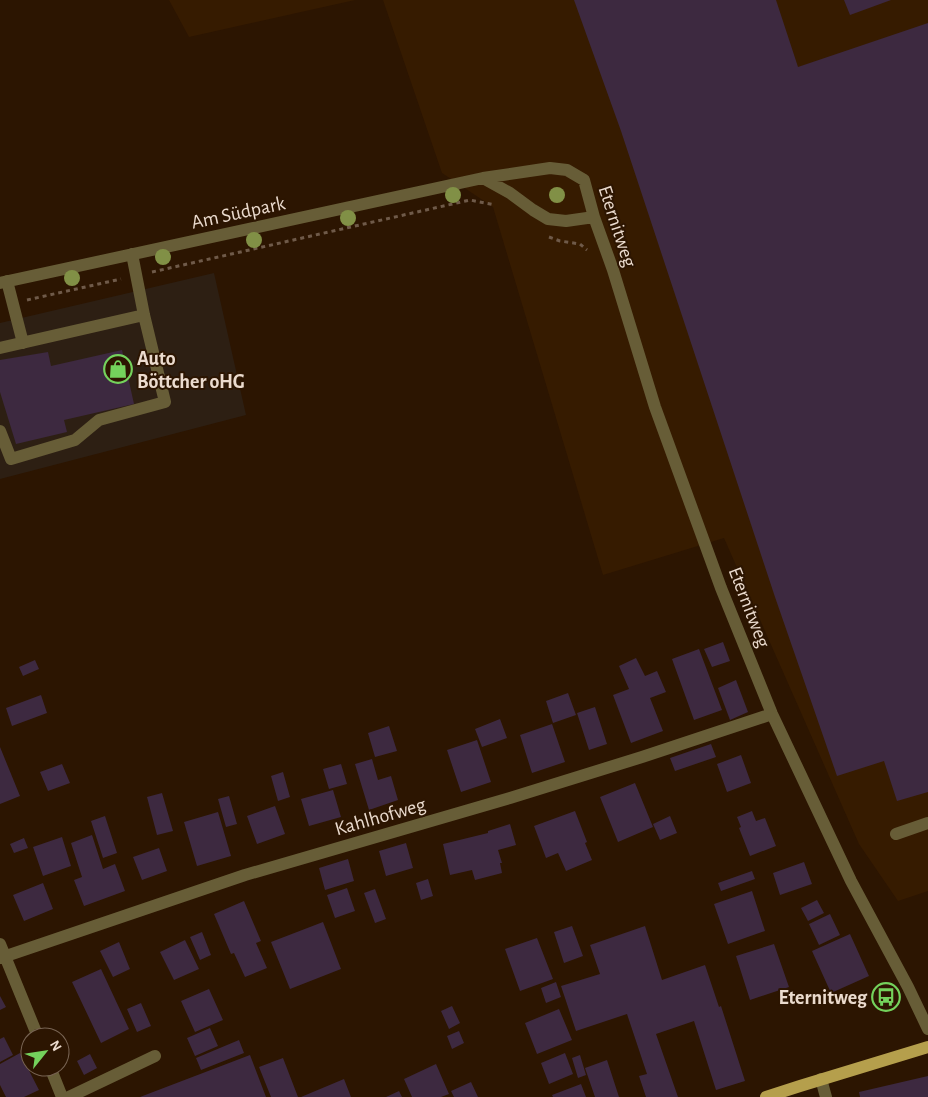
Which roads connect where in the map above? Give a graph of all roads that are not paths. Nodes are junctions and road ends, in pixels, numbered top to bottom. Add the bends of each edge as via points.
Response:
1 (483, 178) junction
2 (584, 180) joint
3 (594, 216) junction
4 (132, 254) junction
5 (3, 282) edge
6 (144, 315) junction
7 (23, 343) junction
8 (0, 348) edge
9 (0, 431) edge
10 (772, 714) junction
11 (928, 823) edge
12 (896, 834) dead end
13 (2, 953) edge
14 (34, 1027) edge
15 (928, 1029) edge
16 (928, 1047) edge
17 (155, 1056) dead end
18 (54, 1077) edge
19 (821, 1079) junction
20 (62, 1097) edge
21 (69, 1097) edge
22 (766, 1097) edge
23 (826, 1097) edge

1 - 2 street, Am Südpark via 550,168 568,170
1 - 3 street via 548,219 566,221
1 - 4 street, Am Südpark
2 - 3 street, Eternitweg
3 - 10 street, Eternitweg via 655,408 721,588
4 - 5 street, Am Südpark
4 - 6 street
5 - 7 street via 13,303
6 - 7 street
6 - 9 street via 166,402 99,420 75,440 11,459
7 - 8 street
10 - 13 street, Kahlhofweg via 642,757 245,875
10 - 15 street, Eternitweg via 851,881
11 - 12 street
13 - 14 street
16 - 19 main road
17 - 21 street
18 - 20 street
19 - 22 main road
19 - 23 street

